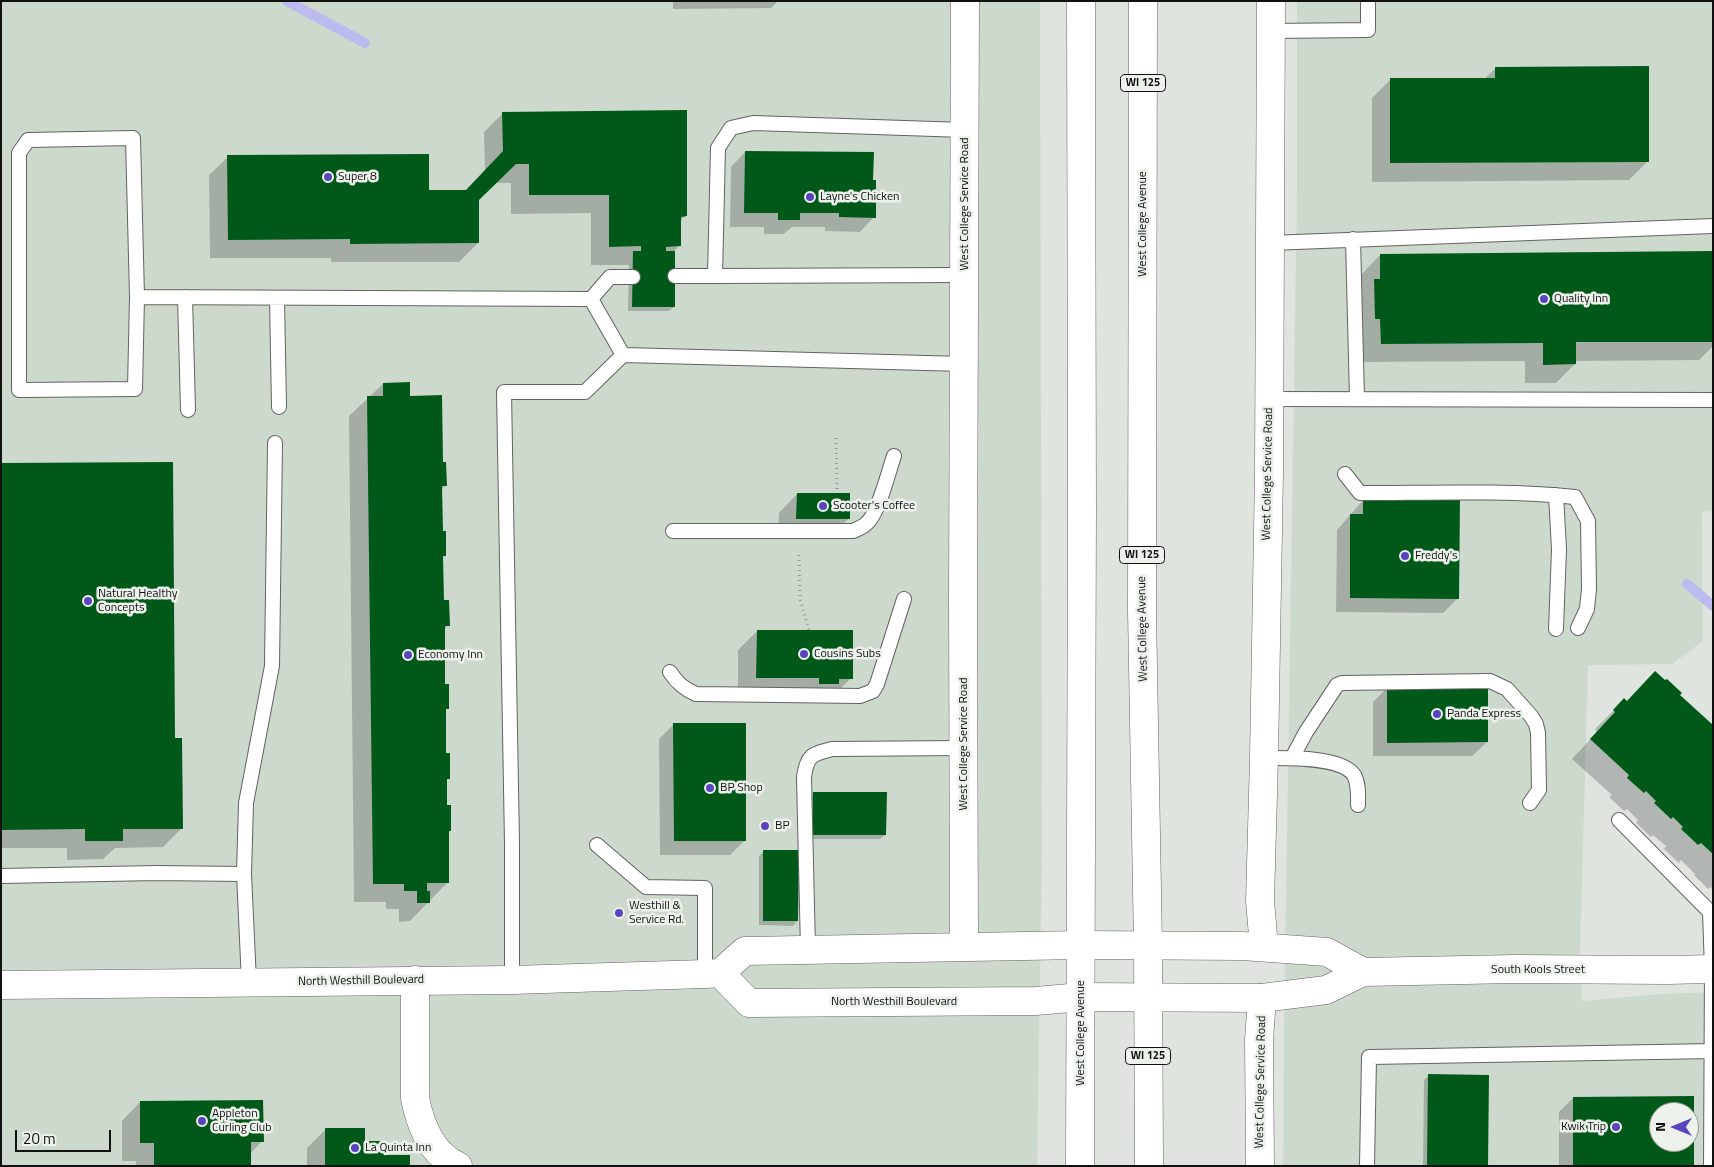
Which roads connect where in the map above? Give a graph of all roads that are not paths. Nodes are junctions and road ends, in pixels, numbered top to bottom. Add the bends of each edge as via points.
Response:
1 (965, 1) edge
2 (1081, 1) edge
3 (1143, 1) edge
4 (1271, 1) edge
5 (1368, 1) edge
6 (1271, 32) junction
7 (965, 130) junction
8 (1713, 226) edge
9 (1353, 239) junction
10 (1270, 243) junction
11 (964, 275) junction
12 (675, 276) dead end
13 (715, 276) junction
14 (633, 277) dead end
15 (137, 297) junction
16 (185, 297) junction
17 (277, 298) junction
18 (591, 298) junction
19 (623, 355) junction
20 (964, 364) junction
21 (1269, 399) junction
22 (1357, 399) junction
23 (1713, 400) edge
24 (278, 407) dead end
25 (188, 410) dead end
26 (275, 443) dead end
27 (894, 456) dead end
28 (1344, 474) dead end
29 (1556, 495) junction
30 (673, 531) dead end
31 (904, 599) dead end
32 (1578, 628) dead end
33 (1556, 629) dead end
34 (670, 672) dead end
35 (964, 748) junction
36 (1264, 758) junction
37 (1292, 758) junction
38 (1530, 803) dead end
39 (1358, 805) dead end
40 (1619, 820) dead end
41 (597, 845) dead end
42 (244, 874) junction
43 (1, 876) edge
44 (1081, 945) junction
45 (1148, 945) junction
46 (964, 946) junction
47 (1264, 947) junction
48 (808, 950) junction
49 (1712, 969) edge
50 (1363, 972) junction
51 (713, 973) junction
52 (415, 980) junction
53 (512, 980) junction
54 (249, 982) junction
55 (1, 985) edge
56 (1081, 997) junction
57 (1148, 997) junction
58 (1262, 998) junction
59 (1712, 1051) edge
60 (458, 1166) edge
61 (1080, 1166) edge
62 (1149, 1166) edge
63 (1260, 1166) edge
64 (1367, 1166) edge
65 (1711, 1166) edge

1 - 7 street, West College Service Road
2 - 44 street, West College Avenue
3 - 45 street, West College Avenue / WI 125 via 1142,611
4 - 6 street, West College Service Road
5 - 6 lane via 1368,30
6 - 10 street, West College Service Road
7 - 11 street, West College Service Road
7 - 13 lane via 754,123 732,128 718,148
8 - 9 lane
9 - 10 lane
9 - 22 lane
10 - 21 street, West College Service Road
11 - 13 lane
11 - 20 street, West College Service Road
12 - 13 lane
14 - 18 lane via 610,277
15 - 15 lane via 134,388 19,390 19,154 28,140 133,138
15 - 16 lane
16 - 17 lane
16 - 25 lane
17 - 18 lane
17 - 24 lane
18 - 19 lane
19 - 20 lane
19 - 53 lane via 585,392 504,392
20 - 35 street, West College Service Road
21 - 22 lane
21 - 36 street, West College Service Road
22 - 23 lane
26 - 42 lane via 272,666 246,803
27 - 30 lane via 871,519 853,530
28 - 29 lane via 1360,493
29 - 32 lane via 1575,497 1588,521 1589,589 1587,609
29 - 33 lane via 1559,549
31 - 34 lane via 877,684 873,691 860,696 696,694 686,690
35 - 46 street, West College Service Road
35 - 48 lane via 832,749 813,754 806,764 804,777
36 - 37 lane
36 - 47 street, West College Service Road via 1260,901
37 - 38 lane via 1331,691 1342,682 1490,681 1507,689 1536,724 1540,790
37 - 39 lane via 1336,763 1348,769 1358,786
40 - 49 lane via 1710,912
41 - 51 lane via 646,887 705,888
42 - 43 lane
42 - 54 lane
44 - 45 street
44 - 46 street
44 - 56 street, West College Avenue
45 - 47 street
45 - 57 street, West College Avenue / WI 125
46 - 48 street
47 - 50 street via 1327,952
48 - 51 street via 745,951
49 - 50 street, South Kools Street
49 - 59 lane
50 - 58 street, South Kools Street via 1326,990
51 - 53 street, North Westhill Boulevard
51 - 56 street, North Westhill Boulevard via 749,1003 1036,1001
52 - 53 street, North Westhill Boulevard
52 - 54 street, North Westhill Boulevard
52 - 60 street via 417,1110 435,1150
54 - 55 street, North Westhill Boulevard
56 - 57 street, North Westhill Boulevard
56 - 61 street, West College Avenue
57 - 58 street, South Kools Street
57 - 62 street, West College Avenue / WI 125
58 - 63 street, West College Service Road
59 - 64 lane via 1369,1056
59 - 65 lane

